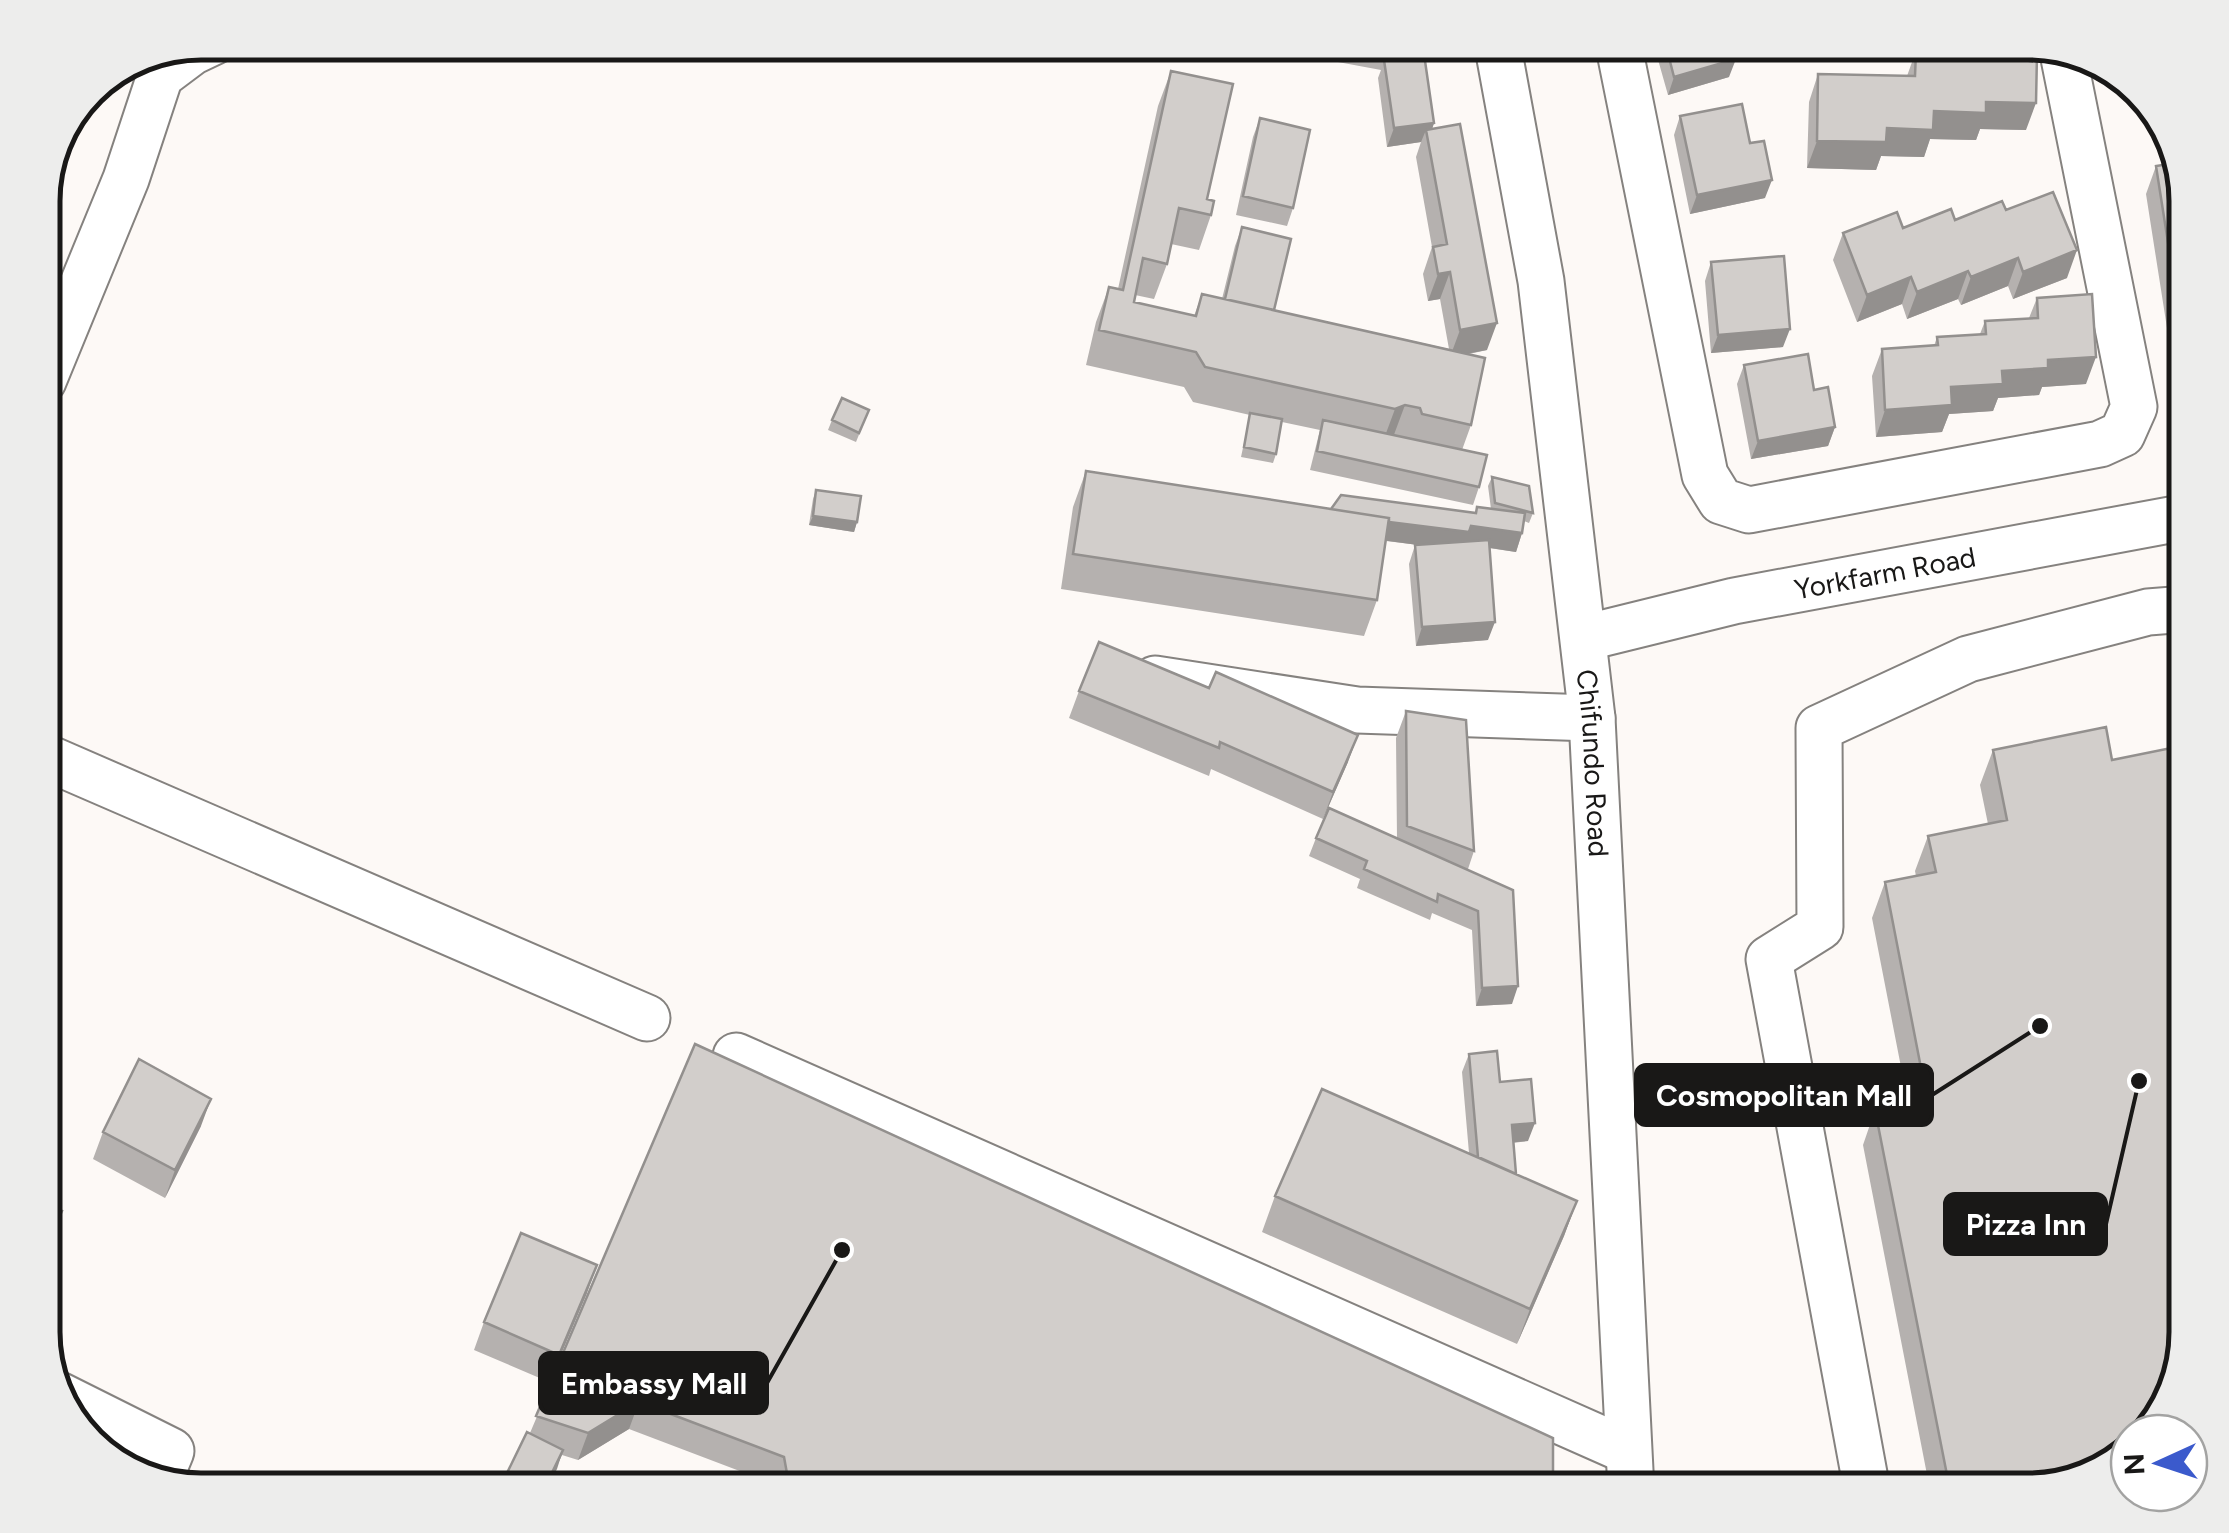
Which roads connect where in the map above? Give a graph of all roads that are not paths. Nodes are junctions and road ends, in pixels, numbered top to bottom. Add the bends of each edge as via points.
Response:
1 (1500, 60) edge
2 (1622, 60) edge
3 (179, 62) edge
4 (2065, 65) edge
5 (60, 340) edge
6 (2169, 520) edge
7 (2169, 610) edge
8 (1584, 638) junction
9 (1154, 679) edge
10 (1592, 718) junction
11 (60, 763) edge
12 (647, 1018) dead end
13 (736, 1056) dead end
14 (82, 1407) edge
15 (165, 1468) edge
16 (1630, 1471) edge
17 (1864, 1473) edge

1 - 8 street, Chifundo Road via 1542,281
2 - 4 street via 1705,475 1721,502 1749,510 2100,444 2122,434 2134,407
3 - 5 street via 160,76
6 - 8 street, Yorkfarm Road via 1734,602
7 - 17 street via 1968,659 1818,728 1820,927 1769,960
8 - 10 street, Chifundo Road
9 - 10 street via 1358,710
10 - 16 street, Chifundo Road
11 - 12 street
13 - 16 street
14 - 15 street via 172,1452

